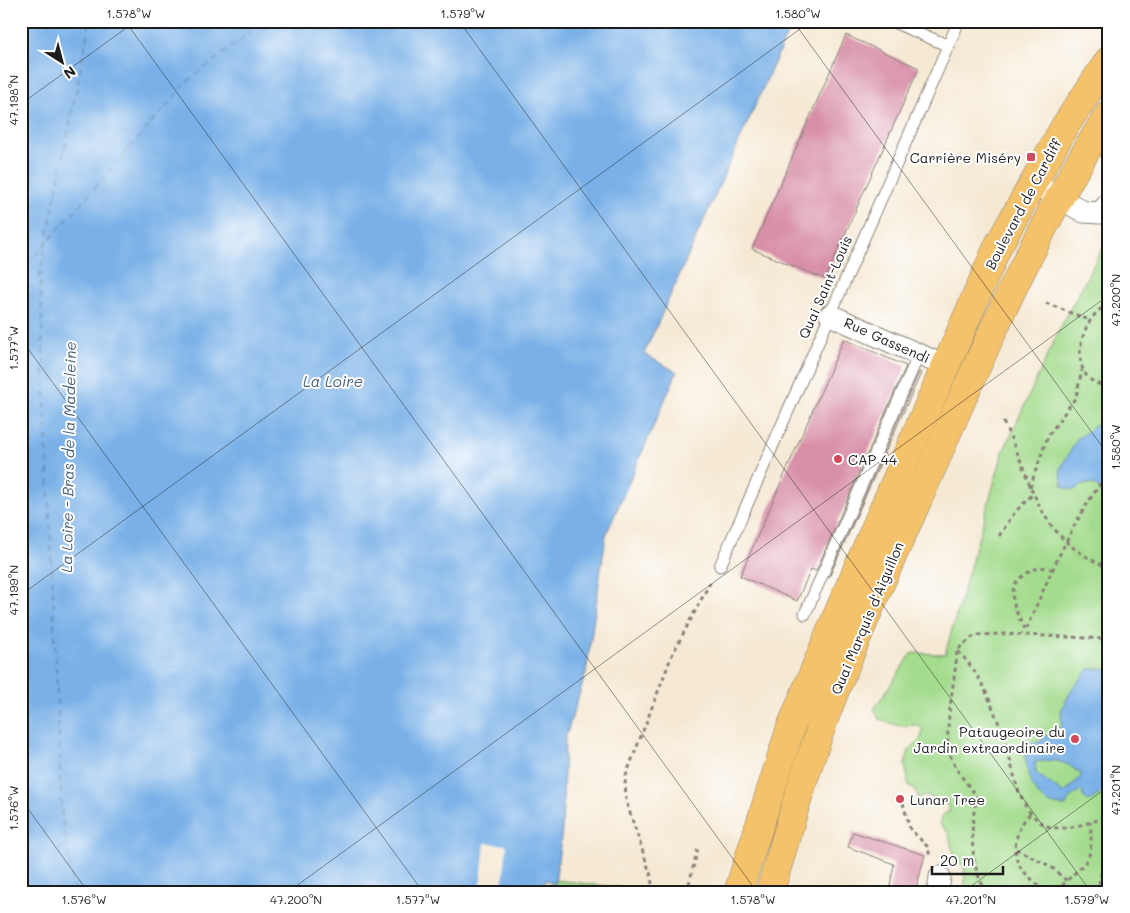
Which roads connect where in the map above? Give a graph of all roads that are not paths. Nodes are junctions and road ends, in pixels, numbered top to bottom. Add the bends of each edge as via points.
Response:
1 (891, 21) edge
2 (959, 21) edge
3 (949, 46) junction
4 (1109, 60) edge
5 (1109, 114) edge
6 (1033, 183) junction
7 (1058, 198) junction
8 (1109, 203) edge
9 (830, 315) junction
10 (982, 352) joint
11 (920, 354) junction
12 (945, 366) junction
13 (926, 409) joint
14 (720, 566) road end
15 (805, 614) dead end
16 (738, 892) edge
17 (770, 892) edge

1 - 3 lane
2 - 3 lane, Quai Saint-Louis
3 - 9 lane, Quai Saint-Louis
4 - 6 main road, Boulevard de Cardiff via 1065,126
5 - 7 main road, Boulevard de Cardiff
6 - 7 street
6 - 12 main road, Boulevard de Cardiff via 998,246
7 - 8 street via 1088,214 1100,213
7 - 10 main road, Boulevard de Cardiff via 1025,259
9 - 11 street, Rue Gassendi
9 - 14 lane, Quai Saint-Louis
10 - 17 main road, Quai Marquis d'Aiguillon via 828,709 792,814
11 - 12 street, Rue Gassendi
11 - 15 lane
12 - 13 main road, Boulevard de Cardiff
13 - 16 main road, Quai Marquis d'Aiguillon via 791,727

